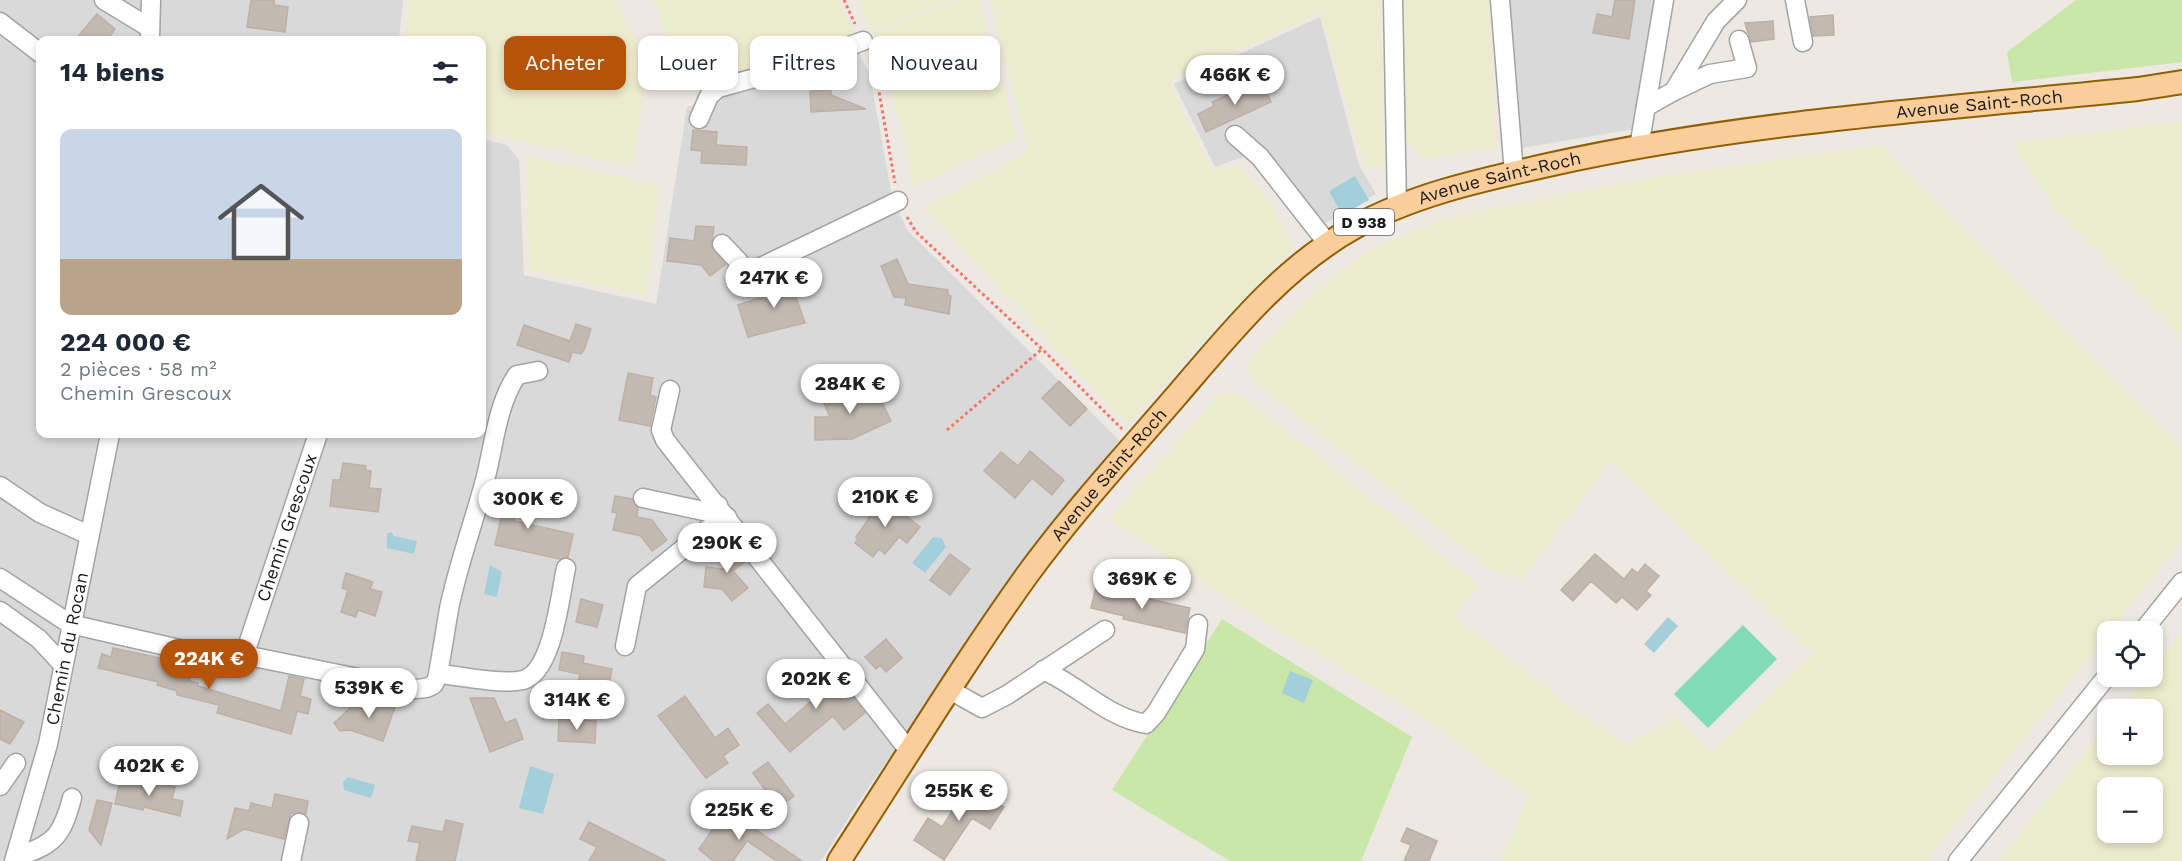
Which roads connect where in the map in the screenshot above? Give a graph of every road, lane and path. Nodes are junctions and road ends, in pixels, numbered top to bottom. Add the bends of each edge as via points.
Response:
1 (104, 0) edge
2 (151, 0) edge
3 (844, 0) edge
4 (1393, 0) edge
5 (1500, 0) edge
6 (1664, 0) edge
7 (1737, 0) edge
8 (1795, 0) edge
9 (0, 22) edge
10 (150, 34) edge
11 (1738, 40) dead end
12 (863, 41) junction
13 (1803, 42) dead end
14 (36, 50) edge
15 (2182, 82) edge
16 (1674, 91) junction
17 (1646, 107) junction
18 (699, 119) dead end
19 (1235, 135) dead end
20 (1639, 147) junction
21 (1514, 173) junction
22 (898, 201) junction
23 (1397, 206) junction
24 (722, 244) dead end
25 (1328, 244) junction
26 (1042, 349) junction
27 (538, 371) dead end
28 (670, 390) dead end
29 (947, 430) dead end
30 (109, 438) edge
31 (317, 438) edge
32 (1137, 441) junction
33 (0, 486) edge
34 (643, 498) dead end
35 (723, 511) junction
36 (89, 535) junction
37 (566, 568) dead end
38 (0, 578) edge
39 (2182, 582) edge
40 (0, 611) edge
41 (2151, 621) edge
42 (70, 624) junction
43 (1198, 624) dead end
44 (1105, 630) dead end
45 (625, 646) dead end
46 (239, 654) junction
47 (63, 665) junction
48 (1043, 670) junction
49 (440, 674) junction
50 (2098, 687) edge
51 (950, 690) junction
52 (910, 752) junction
53 (16, 763) dead end
54 (0, 786) edge
55 (72, 798) dead end
56 (299, 823) dead end
57 (15, 859) edge
58 (291, 861) edge
59 (839, 861) edge
60 (1958, 861) edge

1 - 10 street
2 - 10 street
3 - 12 path
4 - 23 street
5 - 21 street
6 - 17 street
7 - 16 street via 1716,21
8 - 13 street
9 - 14 street
11 - 16 street via 1747,68 1710,74
12 - 18 street via 784,70 718,88 709,96
12 - 22 path via 875,69
15 - 20 main road, Avenue Saint-Roch / D 938 via 1755,130
16 - 17 street
17 - 20 street
19 - 25 street via 1260,157
20 - 21 main road, Avenue Saint-Roch / D 938
21 - 23 main road, Avenue Saint-Roch / D 938
22 - 24 street via 736,279 739,262
22 - 26 path via 916,232
23 - 25 main road, Avenue Saint-Roch / D 938
25 - 32 main road, Avenue Saint-Roch / D 938 via 1268,293
26 - 29 path
26 - 32 path
27 - 49 street via 517,375 507,390 451,602 439,658
28 - 35 street via 661,430 665,440
30 - 36 street, Chemin du Rocan
31 - 46 street, Chemin Grescoux via 248,644
32 - 51 main road, Avenue Saint-Roch / D 938 via 1027,576
33 - 36 street via 40,513
34 - 35 street via 708,512
35 - 45 street via 705,531 637,586
35 - 52 street
36 - 42 street, Chemin du Rocan
37 - 49 street via 550,645 538,671 512,681
38 - 42 street
39 - 41 street
40 - 47 street via 39,639
42 - 46 street via 219,658
42 - 47 street, Chemin du Rocan
43 - 48 street via 1195,649 1146,724 1115,715
44 - 48 street
46 - 49 street via 412,689 435,683
47 - 57 street, Chemin du Rocan via 48,744
48 - 51 street via 982,708
50 - 60 street
51 - 52 main road, Avenue Saint-Roch / D 938
52 - 59 main road, Avenue Saint-Roch / D 938
53 - 54 street
55 - 57 street via 64,826 55,840
56 - 58 street

